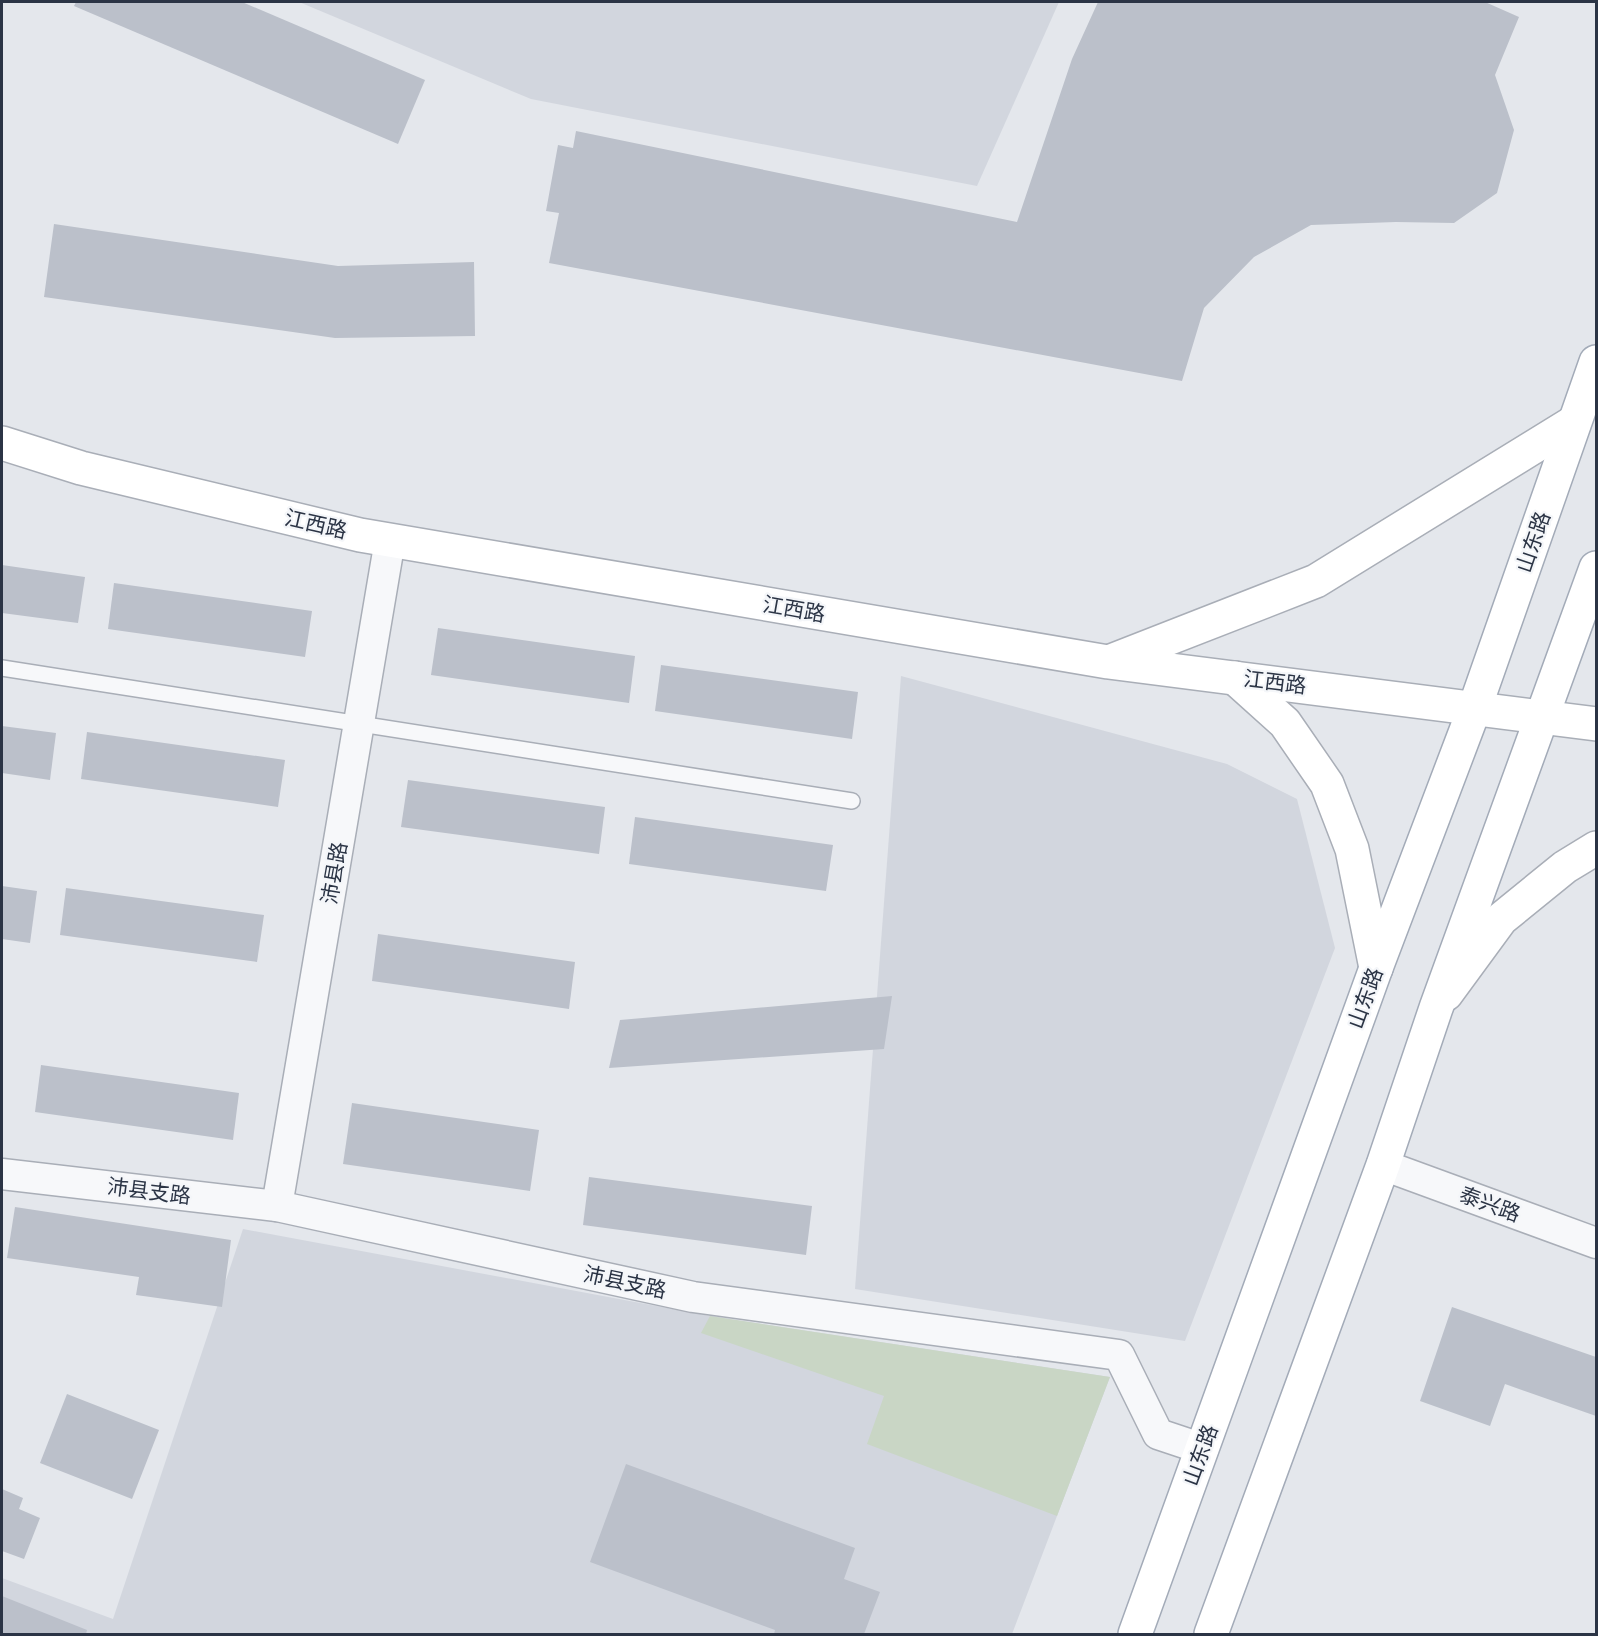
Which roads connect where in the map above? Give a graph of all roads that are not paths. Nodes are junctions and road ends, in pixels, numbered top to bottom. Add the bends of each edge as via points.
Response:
1 (1596, 362) edge
2 (1575, 422) junction
3 (2, 443) edge
4 (390, 540) junction
5 (1596, 568) edge
6 (1108, 662) junction
7 (2, 668) edge
8 (1235, 678) junction
9 (1475, 707) junction
10 (1542, 716) junction
11 (359, 723) junction
12 (1596, 723) edge
13 (852, 801) dead end
14 (1596, 848) edge
15 (1376, 968) junction
16 (1436, 1008) junction
17 (1383, 1166) junction
18 (2, 1173) edge
19 (278, 1206) junction
20 (1596, 1243) edge
21 (1203, 1449) junction
22 (1135, 1635) edge
23 (1210, 1635) edge

1 - 2 main road, 山东路
2 - 6 main road via 1316,580
2 - 9 main road, 山东路
3 - 4 main road, 江西路 via 81,468
4 - 6 main road, 江西路
4 - 11 street, 沛县路
5 - 10 main road
6 - 8 main road, 江西路
7 - 11 lane
8 - 9 main road, 江西路
8 - 15 main road via 1285,723 1327,784 1352,849
9 - 10 main road, 江西路
9 - 15 main road, 山东路
10 - 12 main road, 江西路
10 - 16 main road
11 - 13 lane
11 - 19 street, 沛县路
14 - 16 main road via 1565,867 1501,919
15 - 21 main road, 山东路
16 - 17 main road
17 - 20 street, 泰兴路
17 - 23 main road
18 - 19 street, 沛县支路
19 - 21 street, 沛县支路 via 693,1297 1119,1355 1158,1434
21 - 22 main road, 山东路

